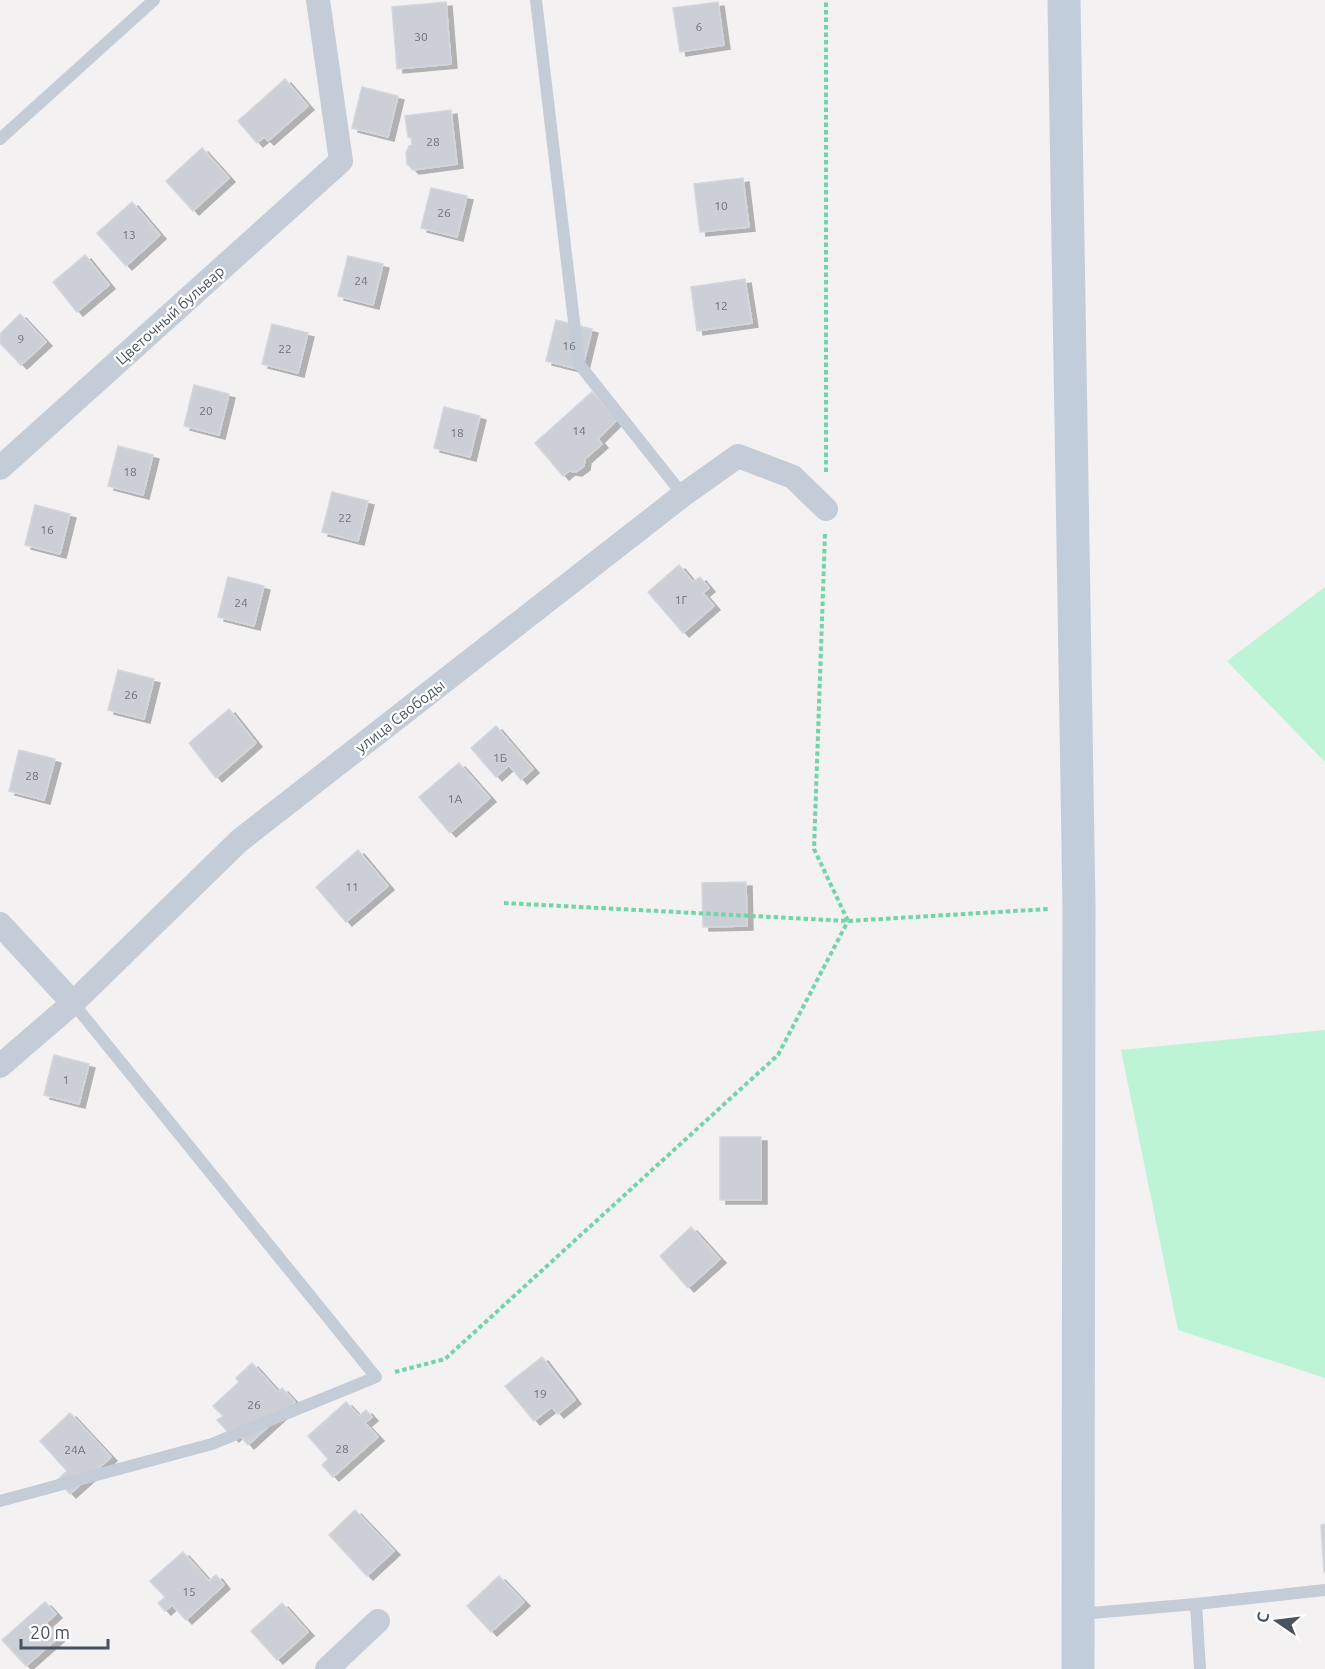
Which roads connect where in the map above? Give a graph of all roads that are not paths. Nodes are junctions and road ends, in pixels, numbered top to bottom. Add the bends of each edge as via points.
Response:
1 (154, 0) edge
2 (318, 0) edge
3 (536, 0) edge
4 (1064, 0) edge
5 (0, 139) edge
6 (0, 468) edge
7 (683, 495) junction
8 (826, 509) road end
9 (0, 924) edge
10 (73, 1003) junction
11 (0, 1066) edge
12 (0, 1501) edge
13 (1325, 1590) edge
14 (1196, 1604) junction
15 (1078, 1614) junction
16 (378, 1621) dead end
17 (327, 1669) edge
18 (1078, 1669) edge
19 (1200, 1669) edge

1 - 5 lane
2 - 6 street, Цветочный бульвар via 341,161
3 - 7 lane via 579,364
4 - 15 main road via 1078,907
7 - 8 street, улица Свободы via 738,456 793,477
7 - 10 street, улица Свободы via 239,841
9 - 10 street
10 - 11 street, улица Свободы
10 - 12 lane via 376,1377 212,1444
13 - 14 lane
14 - 15 lane
14 - 19 lane
15 - 18 main road
16 - 17 street

